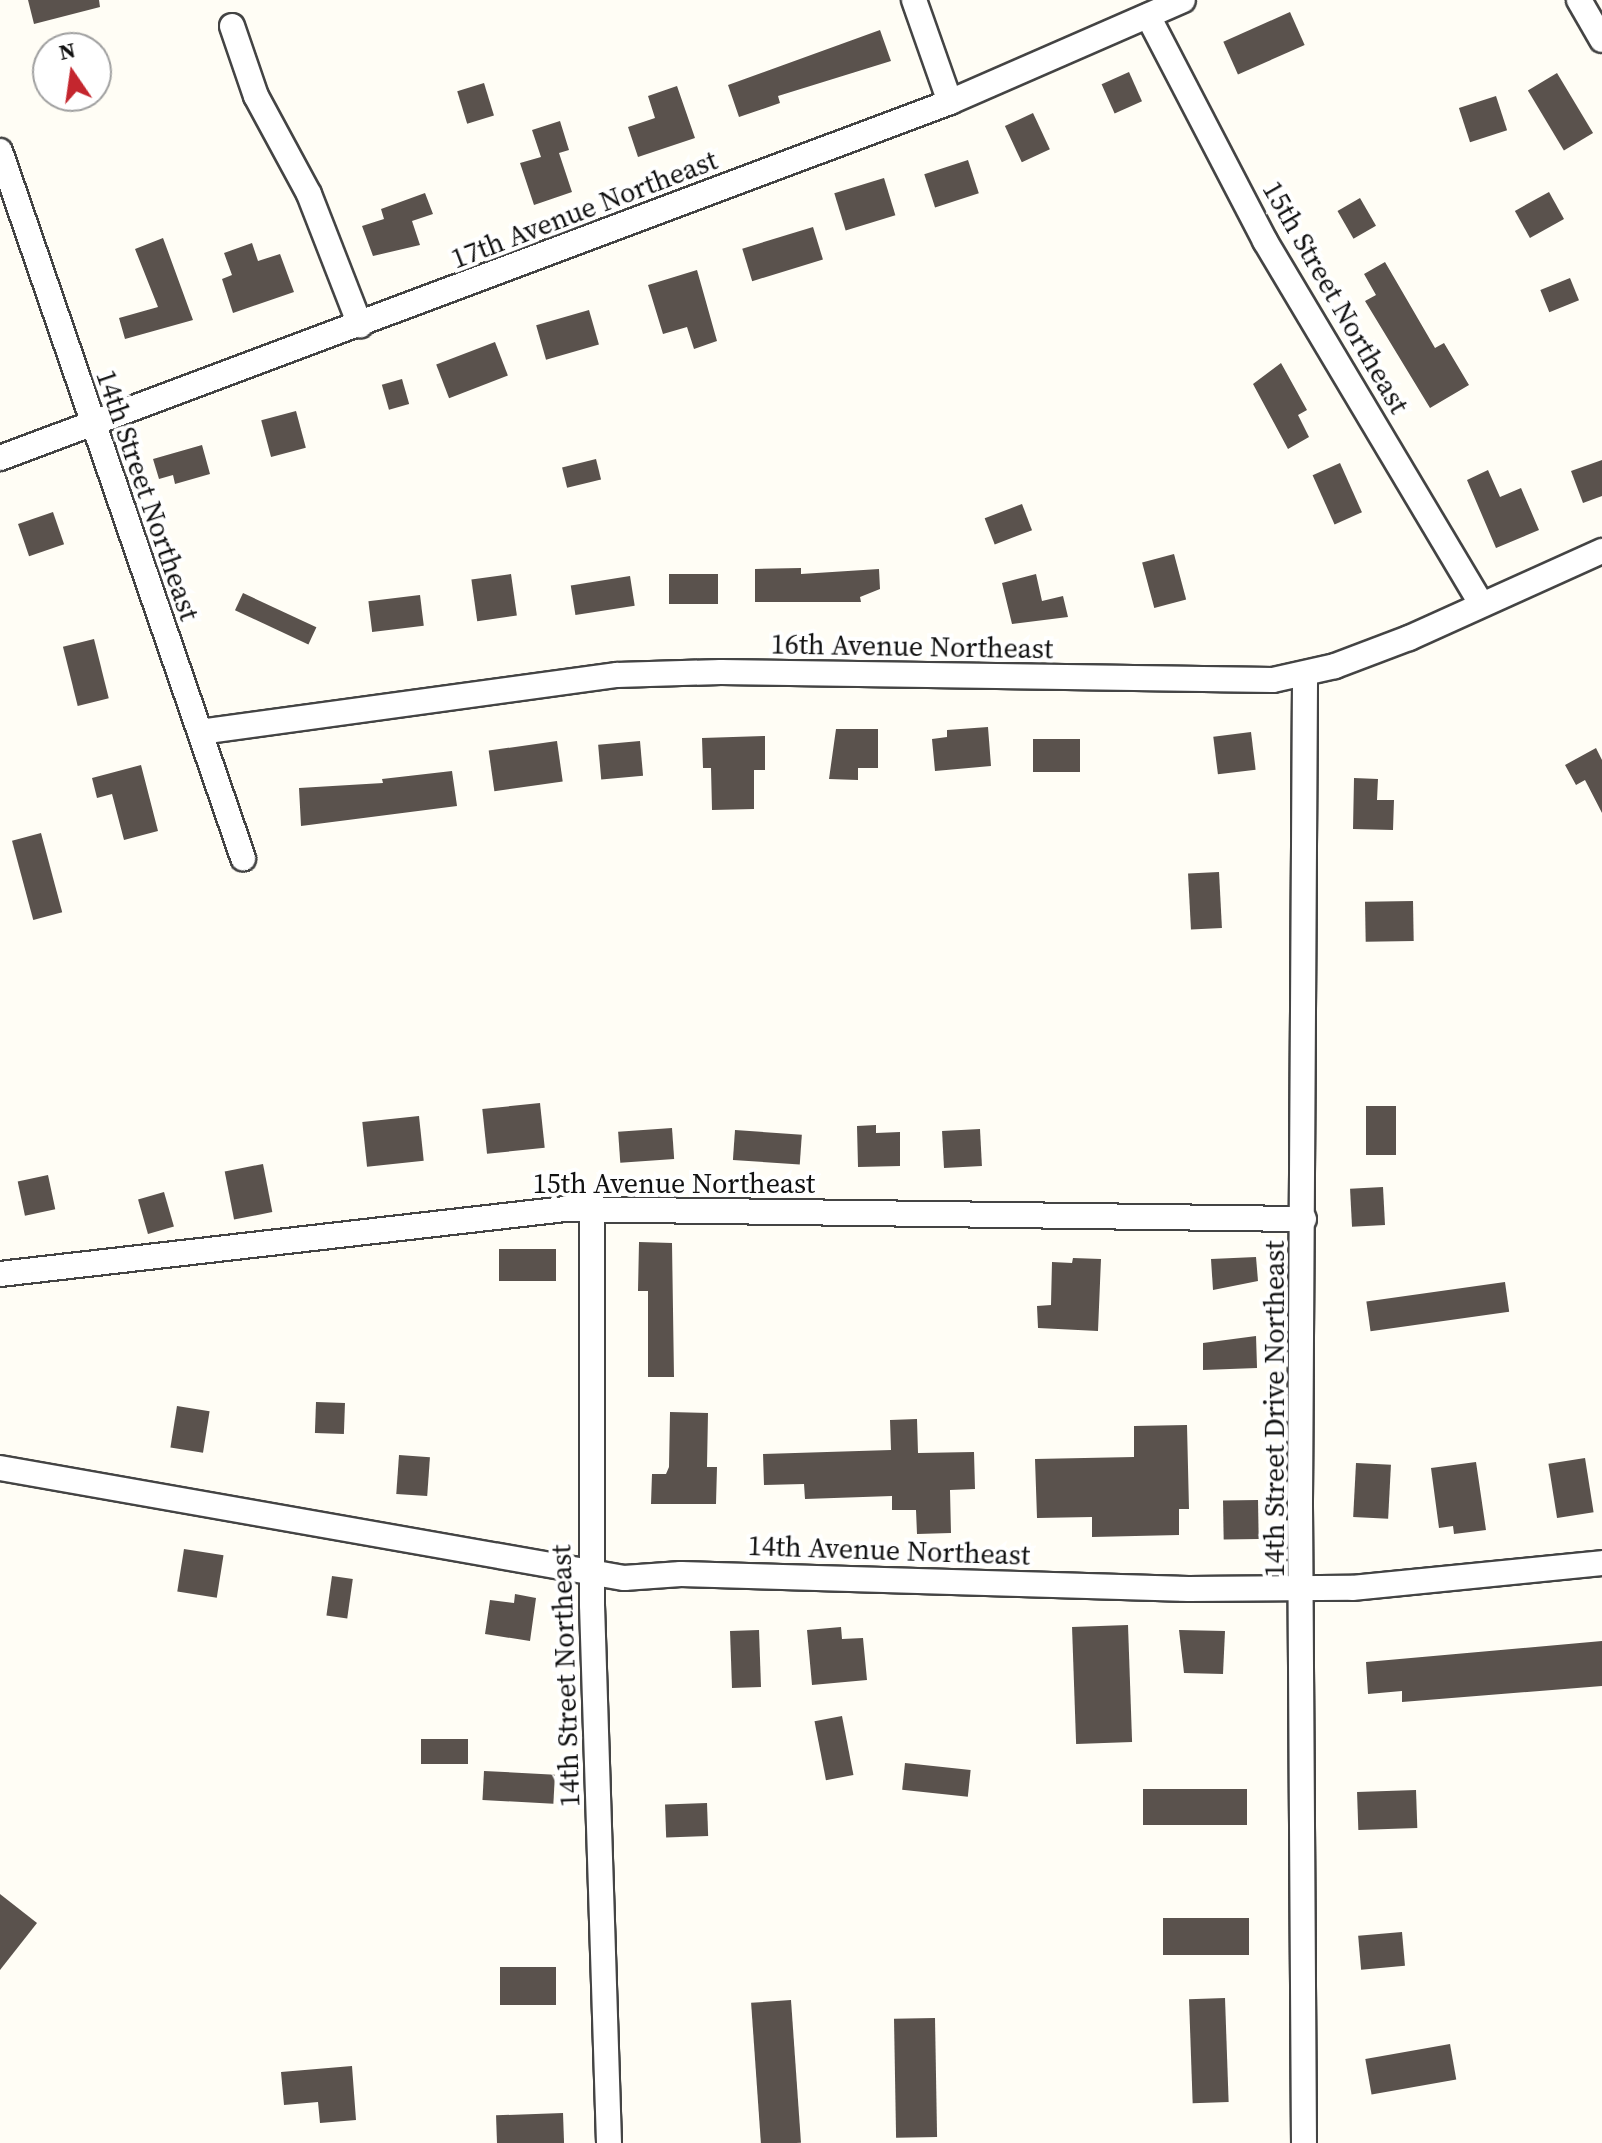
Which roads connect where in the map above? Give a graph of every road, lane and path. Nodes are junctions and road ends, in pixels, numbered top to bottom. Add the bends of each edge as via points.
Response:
1 (914, 0) edge
2 (1183, 0) edge
3 (1579, 0) edge
4 (1148, 16) junction
5 (232, 26) dead end
6 (1602, 40) edge
7 (950, 102) junction
8 (0, 151) edge
9 (360, 325) junction
10 (91, 423) junction
11 (0, 458) edge
12 (1602, 551) edge
13 (1481, 603) junction
14 (1305, 675) junction
15 (200, 732) junction
16 (243, 858) dead end
17 (592, 1208) junction
18 (1304, 1219) junction
19 (0, 1274) edge
20 (0, 1468) edge
21 (1602, 1563) edge
22 (593, 1574) junction
23 (1304, 1589) junction
24 (609, 2143) edge
25 (1304, 2143) edge

1 - 7 street
2 - 4 street, 17th Avenue Northeast
3 - 6 street
4 - 7 street, 17th Avenue Northeast
4 - 13 street, 15th Street Northeast via 1265,241
5 - 9 street via 256,96 309,194
7 - 9 street, 17th Avenue Northeast
8 - 10 street, 14th Street Northeast
9 - 10 street, 17th Avenue Northeast
10 - 11 street, 17th Avenue Northeast
10 - 15 street, 14th Street Northeast
12 - 13 street, 16th Avenue Northeast
13 - 14 street, 16th Avenue Northeast via 1409,638
14 - 15 street, 16th Avenue Northeast via 1236,682 721,672 617,675
14 - 18 street, 14th Street Drive Northeast
15 - 16 street, 14th Street Northeast
17 - 18 street, 15th Avenue Northeast
17 - 19 street, 15th Avenue Northeast
17 - 22 street, 14th Street Northeast
18 - 23 street, 14th Street Drive Northeast
20 - 22 street, 14th Avenue Northeast
21 - 23 street, 14th Avenue Northeast
22 - 23 street, 14th Avenue Northeast
22 - 24 street, 14th Street Northeast
23 - 25 street, 14th Street Drive Northeast

